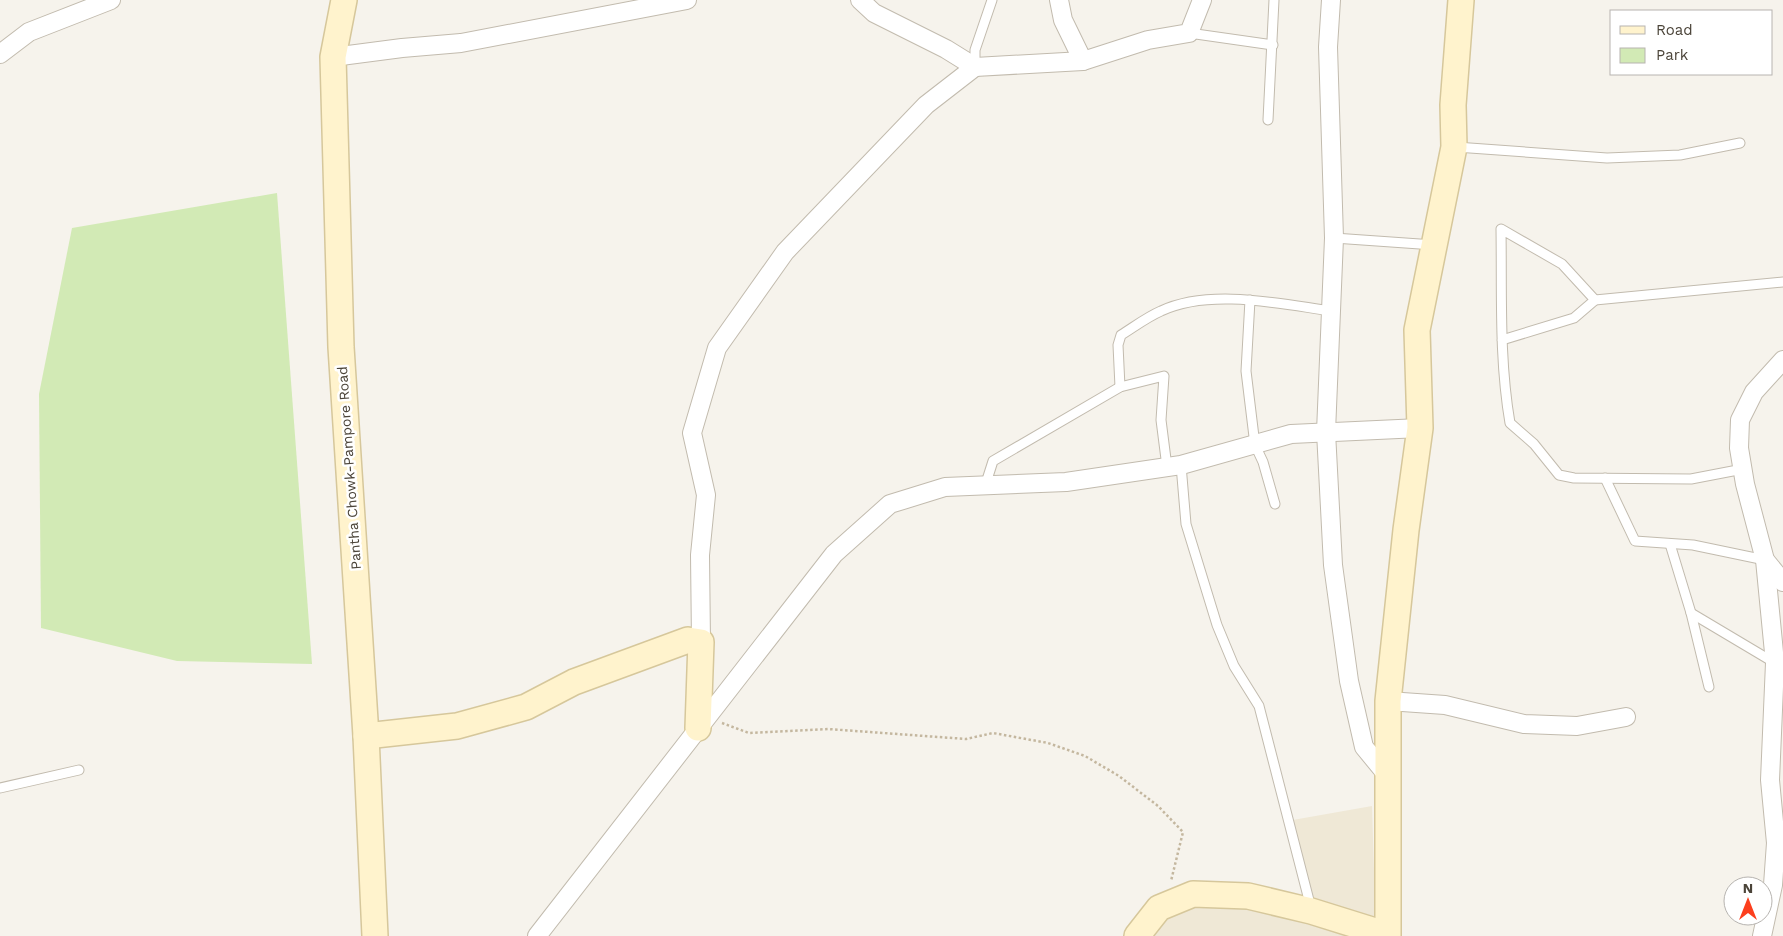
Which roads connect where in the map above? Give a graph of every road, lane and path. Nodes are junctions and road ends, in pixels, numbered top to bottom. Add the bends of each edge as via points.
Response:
1 (111, 0) edge
2 (344, 0) edge
3 (860, 0) edge
4 (992, 0) edge
5 (1059, 0) edge
6 (1202, 0) edge
7 (1274, 0) edge
8 (1461, 0) edge
9 (681, 1) edge
10 (1328, 2) edge
11 (626, 6) edge
12 (1189, 33) junction
13 (1273, 44) junction
14 (0, 54) edge
15 (333, 58) junction
16 (1083, 61) junction
17 (975, 67) junction
18 (1268, 120) dead end
19 (1740, 144) dead end
20 (1454, 147) junction
21 (1334, 238) junction
22 (1434, 245) junction
23 (1783, 282) edge
24 (1250, 300) junction
25 (1595, 300) junction
26 (1332, 311) junction
27 (1502, 340) junction
28 (1783, 360) edge
29 (1120, 387) junction
30 (1420, 428) junction
31 (1326, 432) junction
32 (1255, 445) junction
33 (1174, 466) junction
34 (1743, 469) junction
35 (1605, 478) junction
36 (985, 486) junction
37 (1275, 504) dead end
38 (1670, 544) junction
39 (1765, 560) junction
40 (1783, 582) edge
41 (1691, 613) junction
42 (701, 642) junction
43 (1775, 663) junction
44 (1708, 687) dead end
45 (1388, 701) junction
46 (1626, 717) dead end
47 (702, 723) junction
48 (366, 736) junction
49 (79, 770) dead end
50 (1387, 775) junction
51 (0, 788) edge
52 (1159, 908) junction
53 (1311, 910) junction
54 (375, 936) edge
55 (537, 936) edge
56 (1137, 936) edge
57 (1388, 936) edge
58 (1762, 936) edge

1 - 14 street via 29,32
2 - 15 street, Pantha Chowk-Pampore Road
3 - 17 street via 874,13 946,48
4 - 17 lane via 975,50
5 - 16 street via 1063,20
6 - 12 street
7 - 13 lane
8 - 20 street via 1453,105
9 - 11 street
10 - 21 street
11 - 15 street via 461,43
12 - 13 lane
12 - 16 street via 1148,40
13 - 18 lane
15 - 48 street, Pantha Chowk-Pampore Road via 341,347
16 - 17 street
17 - 42 street via 926,105 785,252 717,348 692,433 706,495 700,555
19 - 20 lane via 1680,155 1607,158
20 - 22 street
21 - 22 lane
21 - 26 street
22 - 30 street via 1417,330
23 - 25 lane
24 - 26 lane
24 - 29 lane via 1200,300 1162,310 1121,335 1118,345
24 - 32 lane via 1246,371
25 - 27 lane via 1574,318
25 - 27 lane via 1562,264 1501,229
26 - 31 street
27 - 35 lane via 1504,387 1510,423 1534,444 1559,475
28 - 34 street via 1754,392 1740,420 1739,448
29 - 33 lane via 1164,376 1162,420
29 - 36 lane via 992,461
30 - 31 street
30 - 45 street
31 - 32 street via 1291,434
31 - 50 street via 1332,565 1349,681 1364,747
32 - 33 street
32 - 37 lane
33 - 36 street via 1066,482
33 - 53 lane via 1186,524 1217,625 1234,666 1259,706
34 - 35 lane via 1691,479
34 - 39 street via 1744,484
35 - 38 lane via 1635,541
36 - 47 street via 945,487 890,504 834,554
38 - 39 lane via 1693,545
38 - 41 lane
39 - 40 street
39 - 43 street
41 - 43 lane
41 - 44 lane
42 - 47 street
42 - 48 street via 688,640 574,682 526,707 457,726
43 - 58 street via 1770,780 1776,843 1773,885
45 - 46 street via 1445,705 1524,724 1577,726
45 - 50 street
47 - 52 path via 749,732 828,729 966,739 993,732 1048,743 1085,756 1119,776 1158,806 1184,832 1166,899
47 - 55 street
48 - 54 street, Pantha Chowk-Pampore Road
49 - 51 lane
50 - 57 street
52 - 53 street via 1193,894 1248,896
52 - 56 street
53 - 57 street

